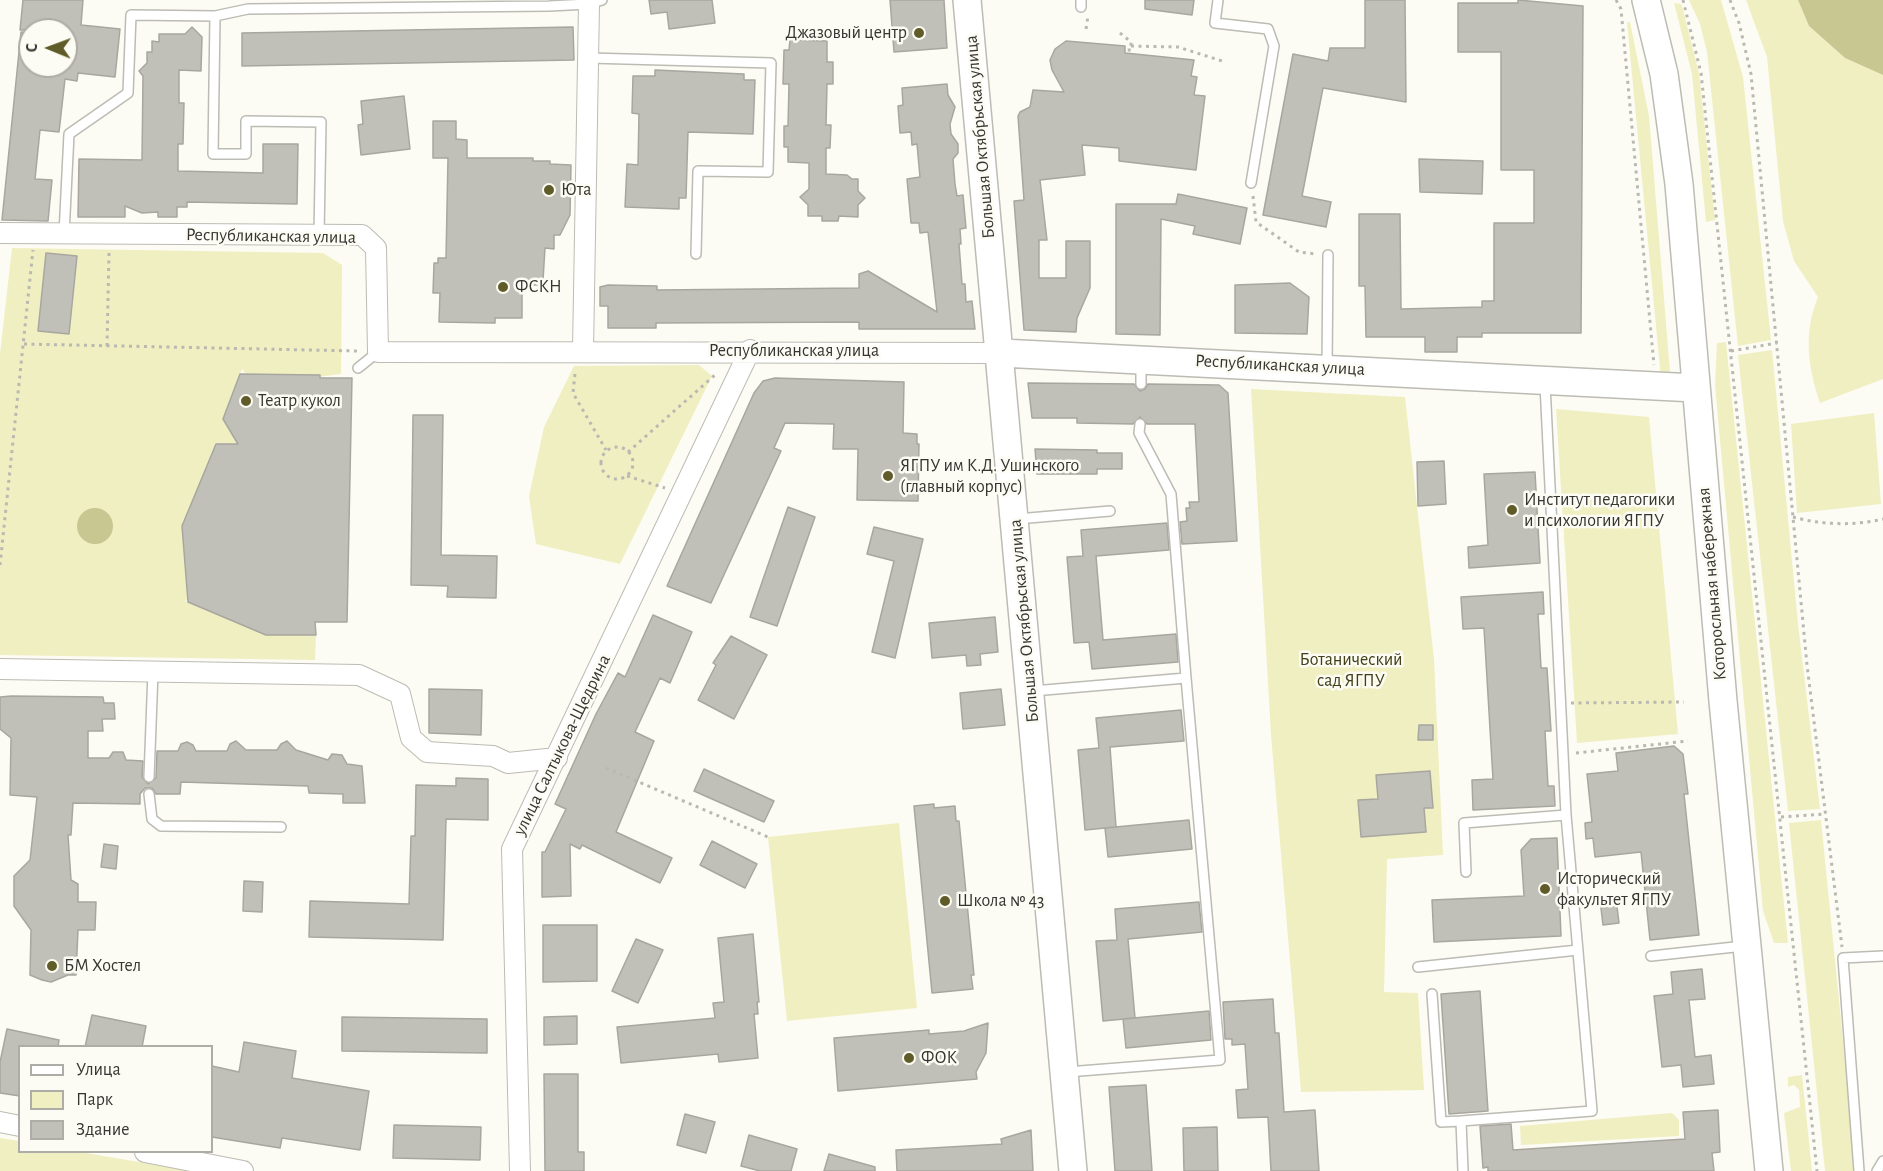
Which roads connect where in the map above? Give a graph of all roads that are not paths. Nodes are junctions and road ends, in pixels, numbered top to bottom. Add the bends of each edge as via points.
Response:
1 (967, 0) edge
2 (1218, 0) edge
3 (594, 1) edge
4 (1648, 2) edge
5 (335, 4) edge
6 (268, 5) edge
7 (215, 16) junction
8 (589, 58) junction
9 (1251, 183) road end
10 (0, 233) edge
11 (64, 234) junction
12 (319, 235) junction
13 (696, 254) dead end
14 (1328, 255) road end
15 (750, 350) junction
16 (583, 351) junction
17 (378, 352) junction
18 (1001, 353) junction
19 (358, 368) dead end
20 (1327, 368) junction
21 (1545, 379) junction
22 (1695, 388) junction
23 (1140, 424) dead end
24 (1110, 512) dead end
25 (1015, 519) junction
26 (0, 669) edge
27 (153, 672) junction
28 (1186, 678) junction
29 (1030, 691) junction
30 (557, 758) junction
31 (149, 777) dead end
32 (149, 794) dead end
33 (1566, 814) junction
34 (281, 827) dead end
35 (1466, 872) dead end
36 (1746, 945) junction
37 (1578, 950) junction
38 (1651, 956) dead end
39 (1883, 956) edge
40 (1418, 967) dead end
41 (1432, 994) dead end
42 (1064, 1072) junction
43 (1461, 1121) junction
44 (0, 1122) edge
45 (18, 1126) edge
46 (151, 1153) edge
47 (1883, 1161) edge
48 (243, 1171) edge
49 (520, 1171) edge
50 (1073, 1171) edge
51 (1463, 1171) edge
52 (1768, 1171) edge
53 (1859, 1171) edge
54 (1876, 1171) edge

1 - 18 main road, Большая Октябрьская улица
2 - 9 lane via 1215,23 1268,29 1274,46
3 - 5 lane
3 - 8 street
4 - 22 main road, Которосльная набережная via 1664,74 1679,184
5 - 6 lane
6 - 7 lane
7 - 11 lane via 131,15 128,93 69,134
7 - 12 lane via 213,154 246,154 246,121 321,122
8 - 13 lane via 771,63 768,172 698,171
8 - 16 street
10 - 11 street, Республиканская улица
11 - 12 street, Республиканская улица
12 - 17 street, Республиканская улица via 362,235 376,248
14 - 20 lane
15 - 16 street, Республиканская улица
15 - 18 street, Республиканская улица
15 - 30 street, улица Салтыкова-Щедрина
16 - 17 street, Республиканская улица
17 - 19 lane
18 - 20 main road, Республиканская улица via 1141,371
18 - 25 main road, Большая Октябрьская улица
20 - 21 main road, Республиканская улица
21 - 22 main road, Республиканская улица
21 - 33 lane
22 - 36 main road, Которосльная набережная
23 - 28 lane via 1139,433 1171,494
24 - 25 lane
25 - 29 main road, Большая Октябрьская улица
26 - 27 street
27 - 30 street via 359,675 400,694 411,738 427,752 494,756 508,763
27 - 31 lane
28 - 29 lane
28 - 42 lane via 1220,1060
29 - 42 main road, Большая Октябрьская улица
30 - 49 street, улица Салтыкова-Щедрина via 512,849
32 - 34 lane via 152,819 161,826
33 - 35 lane via 1464,823
33 - 37 lane
36 - 38 lane
36 - 52 main road, Которосльная набережная
37 - 40 lane
37 - 43 lane via 1592,1111
39 - 53 lane via 1844,958
41 - 43 lane via 1441,1122
42 - 50 main road, Большая Октябрьская улица
43 - 51 lane
44 - 45 street
46 - 48 street
47 - 54 lane

